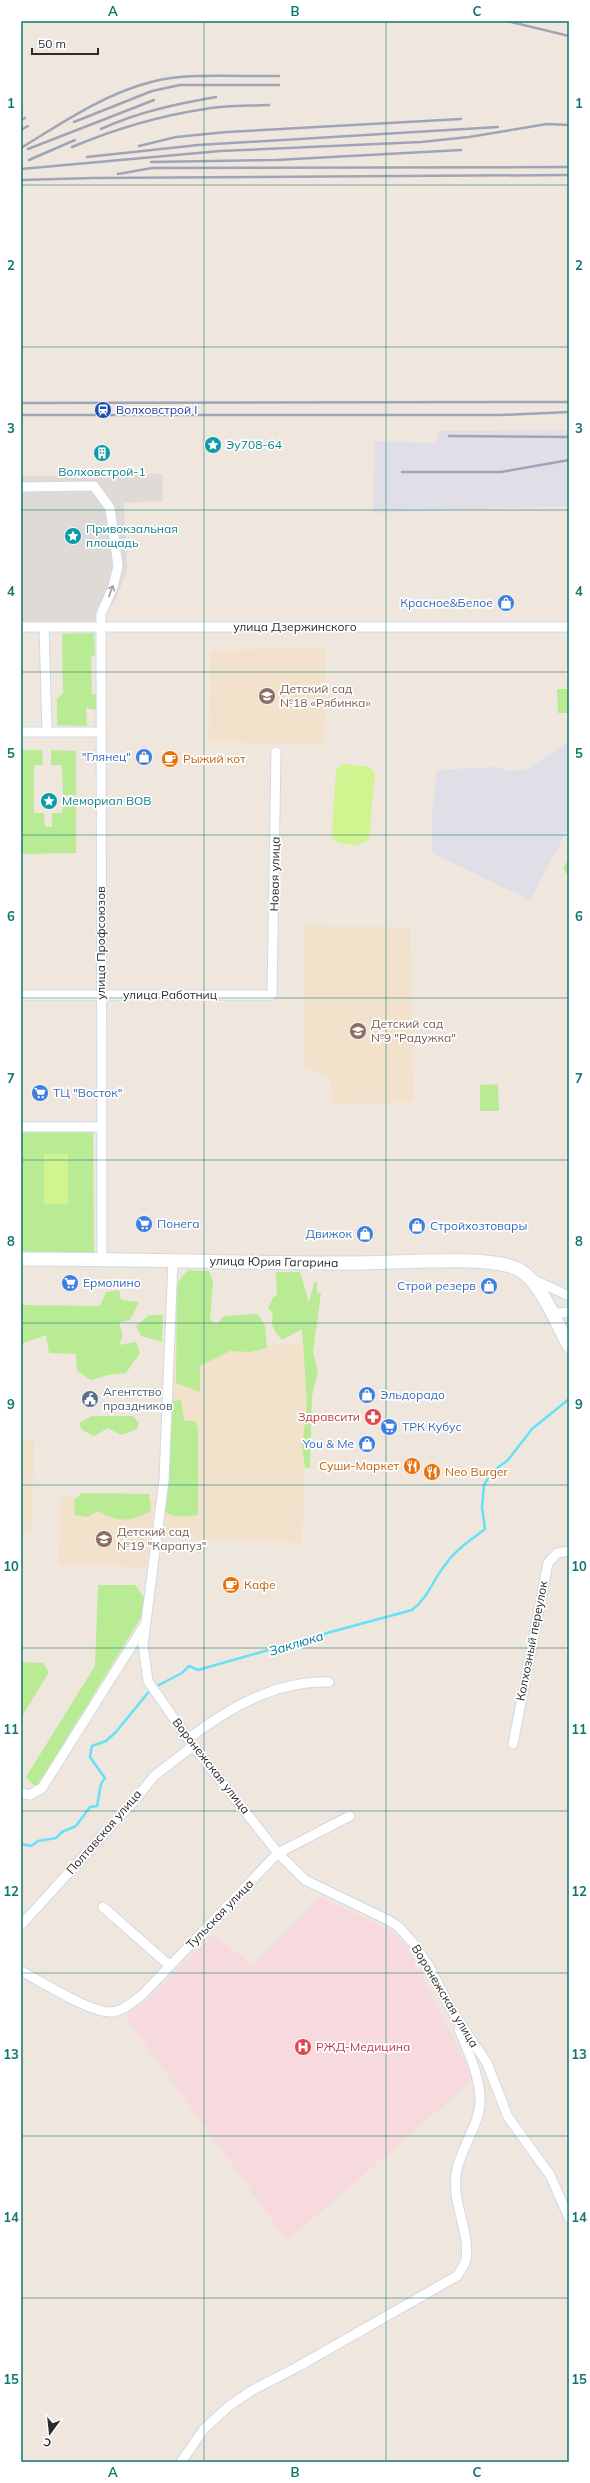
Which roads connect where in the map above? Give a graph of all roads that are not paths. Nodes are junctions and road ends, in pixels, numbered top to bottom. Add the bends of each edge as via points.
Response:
1 (21, 487) edge
2 (21, 627) edge
3 (44, 627) junction
4 (569, 627) edge
5 (100, 628) junction
6 (21, 732) edge
7 (47, 732) junction
8 (101, 732) junction
9 (276, 752) dead end
10 (21, 995) edge
11 (101, 995) junction
12 (272, 995) joint
13 (21, 1127) edge
14 (102, 1127) junction
15 (21, 1259) edge
16 (102, 1259) junction
17 (173, 1261) junction
18 (527, 1276) junction
19 (569, 1296) edge
20 (569, 1312) edge
21 (552, 1314) junction
22 (569, 1346) edge
23 (569, 1551) edge
24 (146, 1623) junction
25 (329, 1682) dead end
26 (191, 1742) junction
27 (513, 1744) dead end
28 (26, 1794) edge
29 (350, 1816) dead end
30 (278, 1852) junction
31 (104, 1907) dead end
32 (21, 1925) edge
33 (170, 1966) junction
34 (21, 1971) edge
35 (452, 2011) junction
36 (569, 2218) edge
37 (181, 2462) edge

5 -> 1 street via 101,614 113,587 118,566 110,508 94,486
2 - 3 street, улица Дзержинского
3 - 5 street, улица Дзержинского
3 - 7 street
4 - 5 street, улица Дзержинского
5 - 8 street, улица Профсоюзов
6 - 7 street
7 - 8 street
8 - 11 street, улица Профсоюзов
9 - 12 street, Новая улица
10 - 11 street, улица Работниц
11 - 12 street, улица Работниц
11 - 14 street, улица Профсоюзов
13 - 14 street
14 - 16 street, улица Профсоюзов
15 - 16 main road, улица Юрия Гагарина
16 - 17 main road, улица Юрия Гагарина
17 - 18 main road, улица Юрия Гагарина via 472,1263 509,1266
17 - 24 street via 164,1480
18 - 19 street
18 - 21 main road via 537,1287
20 - 21 street
21 - 22 main road
23 - 27 street, Колхозный переулок via 557,1553 548,1563
24 - 26 street, Воронежская улица via 143,1645 148,1681
24 - 28 street via 42,1788
25 - 26 street, Полтавская улица via 308,1681 249,1699 221,1714
26 - 30 street, Воронежская улица
26 - 32 street, Полтавская улица via 145,1785 135,1800
29 - 30 street, Тульская улица
30 - 33 street, Тульская улица
30 - 35 street, Воронежская улица via 305,1880 399,1927 429,1966
31 - 33 street
33 - 34 street, Тульская улица via 143,1994 125,2008 111,2012 95,2010
35 - 36 street, Воронежская улица via 487,2064 508,2117 550,2175
35 - 37 street via 476,2073 480,2097 478,2114 456,2173 455,2189 466,2243 466,2261 457,2276 251,2391 229,2406 204,2429

